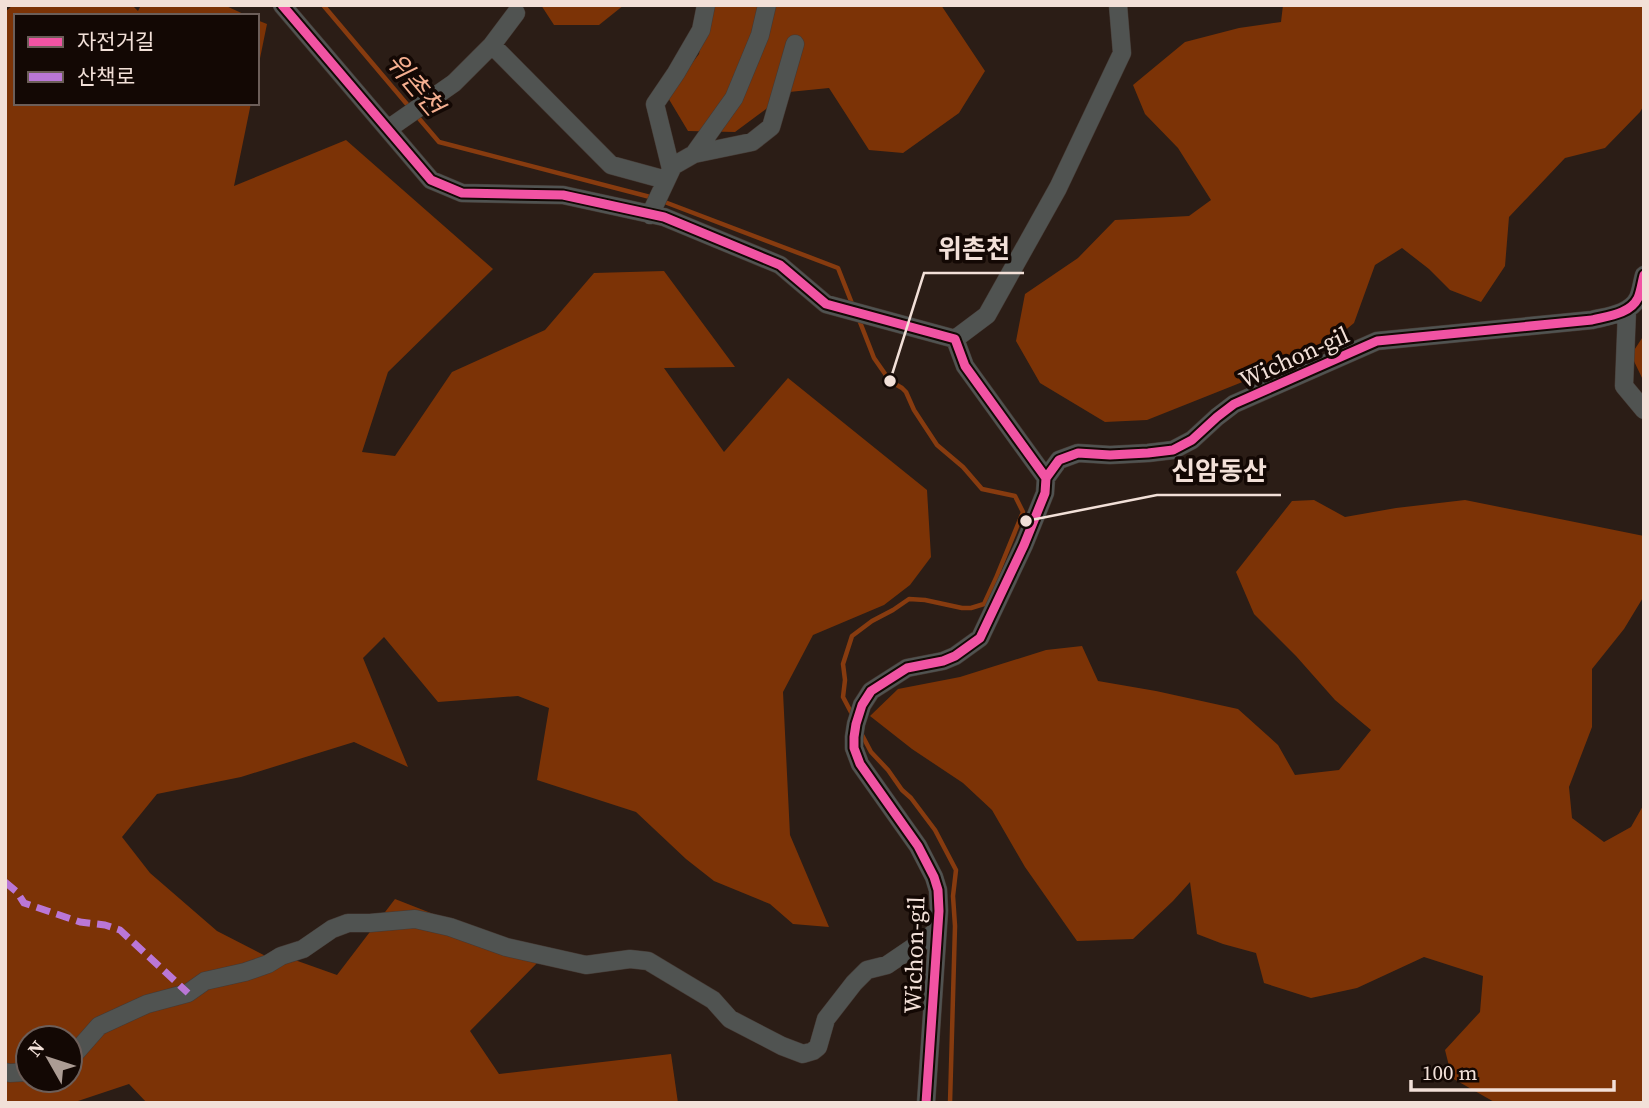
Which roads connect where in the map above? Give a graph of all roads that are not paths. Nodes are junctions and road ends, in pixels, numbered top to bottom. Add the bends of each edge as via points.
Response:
1 (282, 5) edge
2 (706, 5) edge
3 (766, 5) edge
4 (1116, 7) edge
5 (516, 13) dead end
6 (795, 44) dead end
7 (492, 45) junction
8 (388, 129) junction
9 (694, 154) junction
10 (666, 180) junction
11 (651, 211) junction
12 (1644, 275) edge
13 (1628, 310) junction
14 (955, 339) junction
15 (1644, 410) edge
16 (1046, 478) junction
17 (937, 931) junction
18 (84, 1043) edge
19 (926, 1103) edge

1 - 8 street
2 - 10 street via 701,30 655,104
3 - 9 street via 760,35 734,98
4 - 14 street via 1122,53 1058,188 987,315
5 - 7 street
6 - 9 street via 771,127 752,142
7 - 8 street via 454,83
7 - 10 street via 611,165
8 - 11 street via 431,180 462,193 563,195
9 - 10 street via 673,166
10 - 11 street
11 - 14 street via 780,265 826,304
12 - 13 street via 1637,299
13 - 15 street via 1624,386
13 - 16 street, Wichon-gil via 1592,320 1377,341 1234,404 1173,450 1078,453 1059,460
14 - 16 street via 965,366
16 - 17 street, Wichon-gil via 1045,493 1024,545 980,638 955,656 907,668 871,691 856,724 860,764 918,846 934,877
17 - 18 street via 887,965 867,970 826,1019 818,1047 803,1054 730,1019 713,1000 648,961 586,965 415,919 348,923 268,964 205,981 188,993 147,1004 99,1026
17 - 19 street, Wichon-gil

